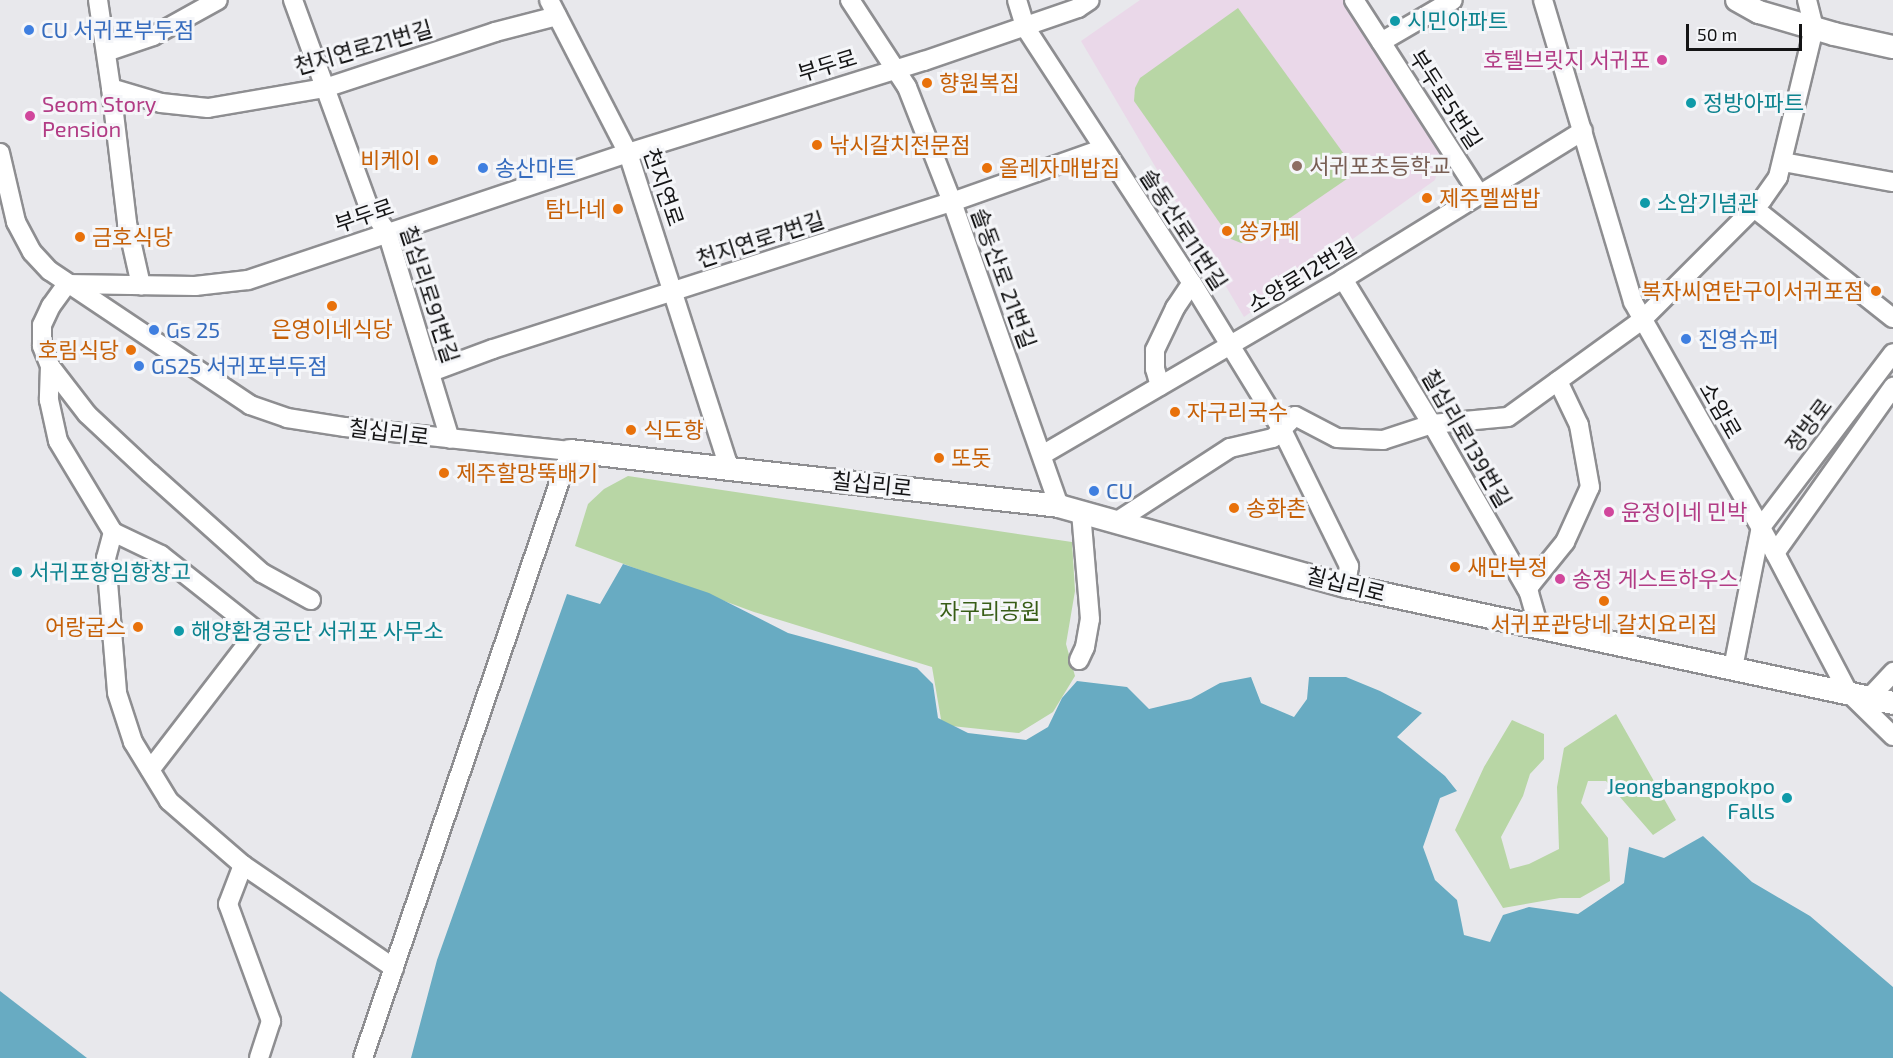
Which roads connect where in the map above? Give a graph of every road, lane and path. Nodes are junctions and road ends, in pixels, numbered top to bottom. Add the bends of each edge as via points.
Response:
1 (98, 0) edge
2 (218, 0) edge
3 (293, 0) edge
4 (850, 0) edge
5 (1017, 0) edge
6 (1090, 0) edge
7 (1354, 0) edge
8 (1453, 0) edge
9 (1543, 0) edge
10 (1737, 0) edge
11 (1807, 0) edge
12 (553, 8) edge
13 (1024, 27) junction
14 (1814, 28) junction
15 (1381, 42) junction
16 (1893, 47) edge
17 (106, 52) junction
18 (896, 69) junction
19 (111, 88) junction
20 (325, 88) junction
21 (1583, 131) junction
22 (1102, 149) junction
23 (0, 153) edge
24 (628, 153) junction
25 (1783, 162) junction
26 (1893, 182) edge
27 (1479, 194) junction
28 (952, 202) junction
29 (1754, 208) junction
30 (387, 232) junction
31 (1343, 279) junction
32 (1192, 283) junction
33 (68, 284) junction
34 (141, 285) junction
35 (674, 292) junction
36 (1893, 318) edge
37 (1642, 320) junction
38 (1230, 345) junction
39 (1893, 352) edge
40 (50, 366) junction
41 (431, 372) junction
42 (1558, 381) junction
43 (1160, 386) junction
44 (1893, 387) edge
45 (1432, 424) junction
46 (1282, 430) junction
47 (450, 439) junction
48 (570, 451) junction
49 (1047, 452) junction
50 (729, 468) junction
51 (1059, 506) junction
52 (1081, 511) junction
53 (1119, 520) junction
54 (1761, 527) junction
55 (113, 532) junction
56 (1775, 553) junction
57 (1346, 586) junction
58 (1526, 587) junction
59 (311, 600) dead end
60 (1539, 627) junction
61 (1079, 660) dead end
62 (1733, 668) junction
63 (1893, 672) edge
64 (1848, 692) junction
65 (1871, 696) junction
66 (1893, 703) edge
67 (1893, 736) edge
68 (150, 770) junction
69 (243, 865) junction
70 (393, 968) junction
71 (259, 1058) edge
72 (363, 1058) edge

1 - 17 street
2 - 17 street via 153,36
3 - 20 street, 칠십리로91번길
4 - 18 street, 솔동산로 21번길
5 - 13 street, 솔동산로11번길
6 - 13 street, 부두로
7 - 15 street, 부두로5번길
8 - 15 street
9 - 21 street, 소암로
10 - 14 main road via 1760,12
11 - 14 street
12 - 20 street, 천지연로21번길 via 495,32
12 - 24 street, 천지연로
13 - 18 street, 부두로
13 - 22 street, 솔동산로11번길
14 - 16 main road
14 - 25 street
15 - 27 street, 부두로5번길
17 - 19 street
18 - 24 street, 부두로
18 - 28 street, 솔동산로 21번길 via 907,87
19 - 20 street, 천지연로21번길 via 161,103 208,108
19 - 34 street via 127,223
20 - 30 street, 칠십리로91번길 via 368,205
21 - 27 street, 소양로12번길
21 - 37 street, 소암로 via 1633,302
22 - 28 street, 천지연로7번길
22 - 32 street, 솔동산로11번길
23 - 33 street, 칠십리로 via 16,222 32,252
24 - 30 street, 부두로
24 - 35 street, 천지연로
25 - 26 street
25 - 29 street via 1778,177
27 - 31 street, 소양로12번길
28 - 35 street, 천지연로7번길
28 - 49 street, 솔동산로 21번길
29 - 36 street
29 - 37 street
30 - 34 street, 부두로 via 248,280 195,286
30 - 41 street, 칠십리로91번길
31 - 38 street, 소양로12번길
31 - 45 street, 칠십리로139번길
32 - 38 street, 솔동산로11번길
32 - 43 street via 1155,350
33 - 34 street, 부두로
33 - 40 street via 42,325 42,346
33 - 47 street, 칠십리로 via 250,405 287,418
35 - 41 street, 천지연로7번길
35 - 50 street, 천지연로
37 - 42 street
37 - 54 street, 소암로
38 - 43 street, 소양로12번길
38 - 46 street, 솔동산로11번길
39 - 54 street, 정방로
40 - 55 street via 48,400 58,441
40 - 59 street via 87,414 150,473 262,573
41 - 47 street, 칠십리로91번길
42 - 45 street via 1508,417
42 - 58 street via 1579,425 1590,487 1566,542
43 - 49 street, 소양로12번길
44 - 56 street, 정방로
45 - 46 street via 1383,440 1336,438 1295,416
45 - 58 street, 칠십리로139번길
46 - 53 street via 1273,438 1230,448
46 - 57 street, 솔동산로11번길 via 1349,566
47 - 48 street, 칠십리로
48 - 50 main road, 칠십리로
48 - 70 street
49 - 51 street, 솔동산로 21번길
50 - 51 main road, 칠십리로
51 - 52 main road, 칠십리로
52 - 53 main road, 칠십리로
52 - 61 street via 1090,619
53 - 57 main road, 칠십리로
54 - 56 street, 소암로
54 - 62 street
55 - 68 street via 106,558 117,693 133,742
55 - 68 street via 161,555 257,631
56 - 64 street, 소암로
57 - 60 main road, 칠십리로
58 - 60 street, 칠십리로139번길
60 - 62 main road, 칠십리로
62 - 64 main road, 칠십리로
63 - 65 street
64 - 65 main road, 칠십리로
64 - 67 street
65 - 66 main road, 칠십리로
68 - 69 street via 170,801
69 - 70 street
69 - 71 street via 228,903 271,1021
70 - 72 street

